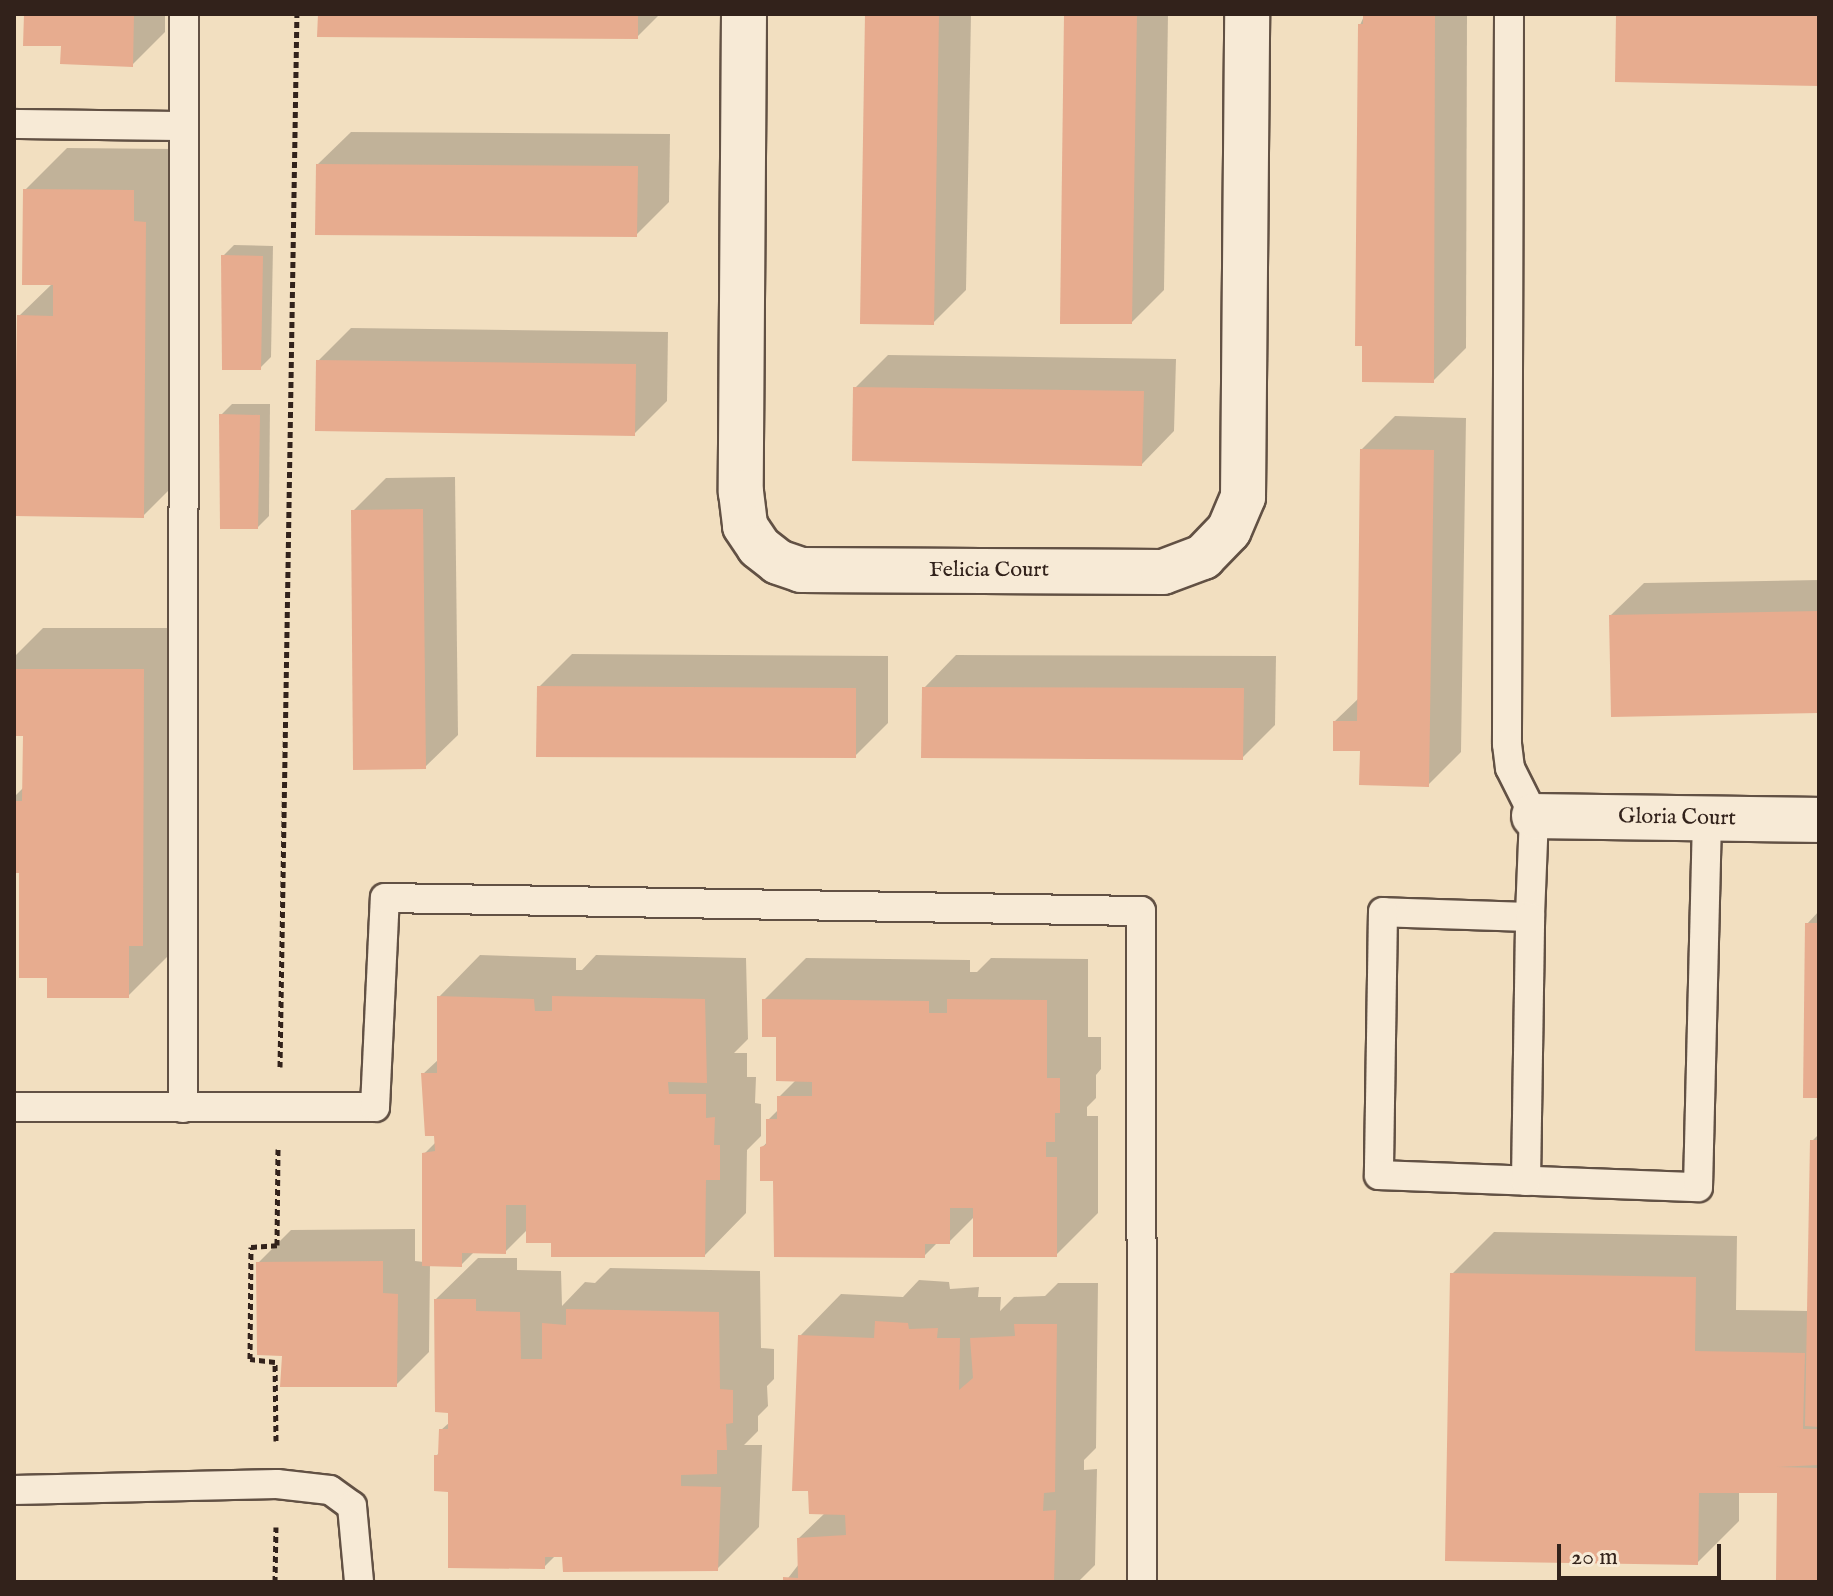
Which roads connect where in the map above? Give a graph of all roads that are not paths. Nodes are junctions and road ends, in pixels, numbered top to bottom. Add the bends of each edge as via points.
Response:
1 (184, 14) edge
2 (744, 14) edge
3 (1247, 14) edge
4 (1509, 14) edge
5 (14, 124) edge
6 (183, 126) junction
7 (1534, 816) junction
8 (1707, 818) junction
9 (1819, 820) edge
10 (1530, 917) junction
11 (14, 1107) edge
12 (183, 1108) junction
13 (1526, 1181) junction
14 (14, 1490) edge
15 (359, 1582) edge
16 (1142, 1582) edge

1 - 6 lane
2 - 3 street, Felicia Court via 741,492 745,526 759,547 778,562 801,570 1163,572 1203,557 1229,530 1243,497
4 - 7 lane via 1507,744 1510,768
5 - 6 lane
6 - 12 lane
7 - 8 street, Gloria Court
7 - 10 lane
8 - 9 street, Gloria Court
8 - 13 lane via 1698,1187
10 - 13 lane
10 - 13 lane via 1383,912 1379,1175
11 - 12 lane
12 - 16 lane via 375,1107 385,898 1141,911
14 - 15 lane via 277,1484 330,1490 352,1506

